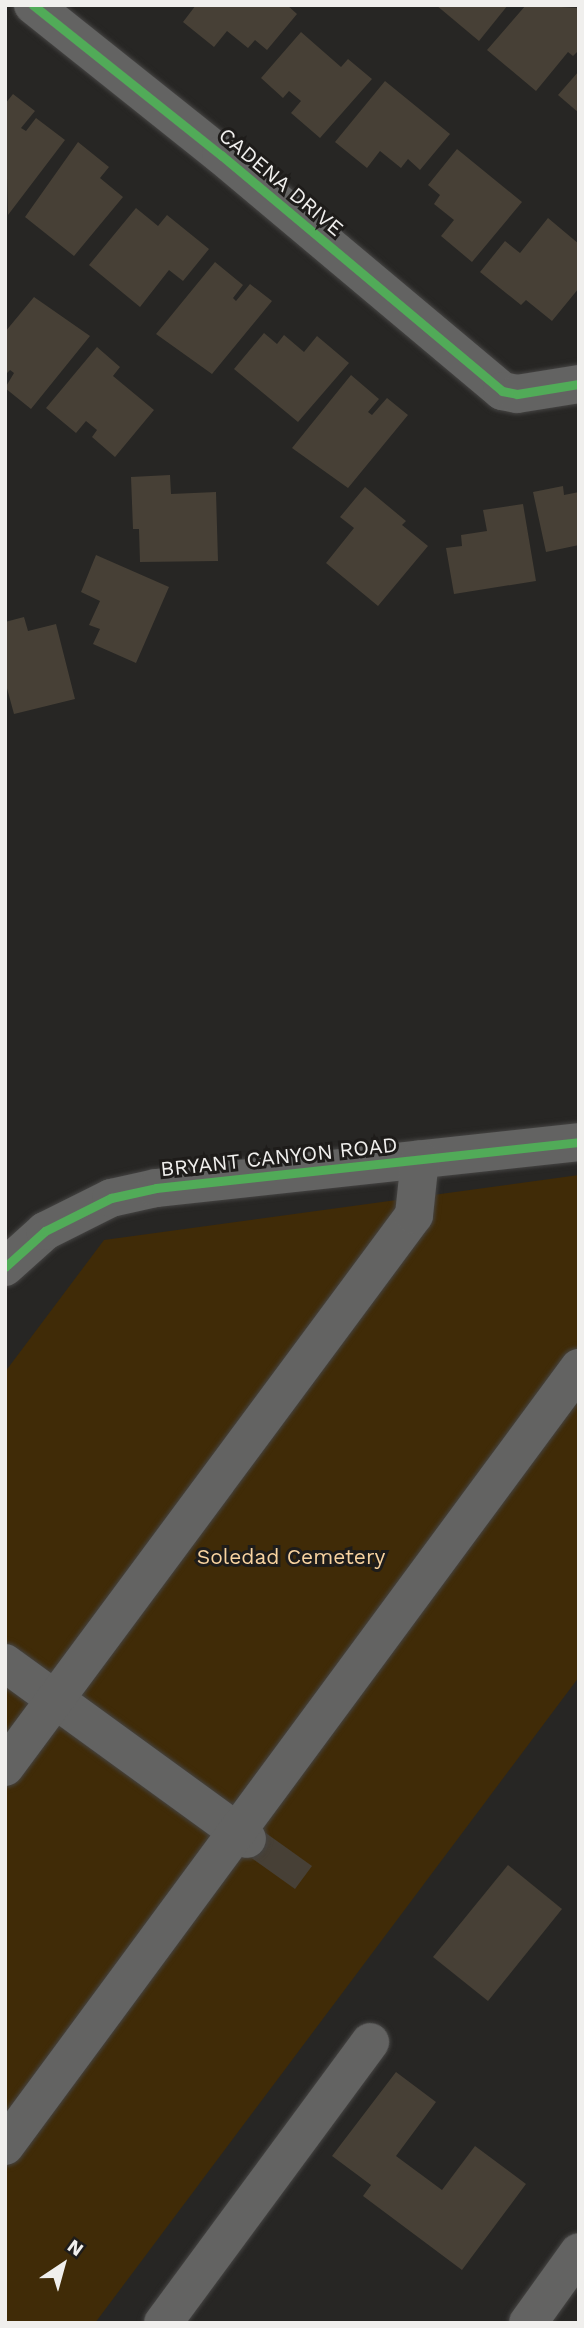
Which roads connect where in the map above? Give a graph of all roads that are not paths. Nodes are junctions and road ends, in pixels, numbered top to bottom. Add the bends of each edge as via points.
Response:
1 (33, 5) edge
2 (579, 384) edge
3 (579, 1142) edge
4 (420, 1159) junction
5 (5, 1268) edge
6 (579, 1368) edge
7 (5, 1663) edge
8 (55, 1699) junction
9 (5, 1767) edge
10 (242, 1836) junction
11 (370, 2042) dead end
12 (5, 2146) edge
13 (579, 2252) edge
14 (163, 2323) edge
15 (528, 2323) edge

1 - 2 street, CADENA DRIVE via 221,155 502,391 517,394
3 - 4 street, BRYANT CANYON ROAD
4 - 5 street, BRYANT CANYON ROAD via 156,1188 111,1198 46,1231
4 - 8 street via 414,1216
6 - 10 street
7 - 8 street
8 - 9 street
8 - 10 street
10 - 12 street
11 - 14 street
13 - 15 street

